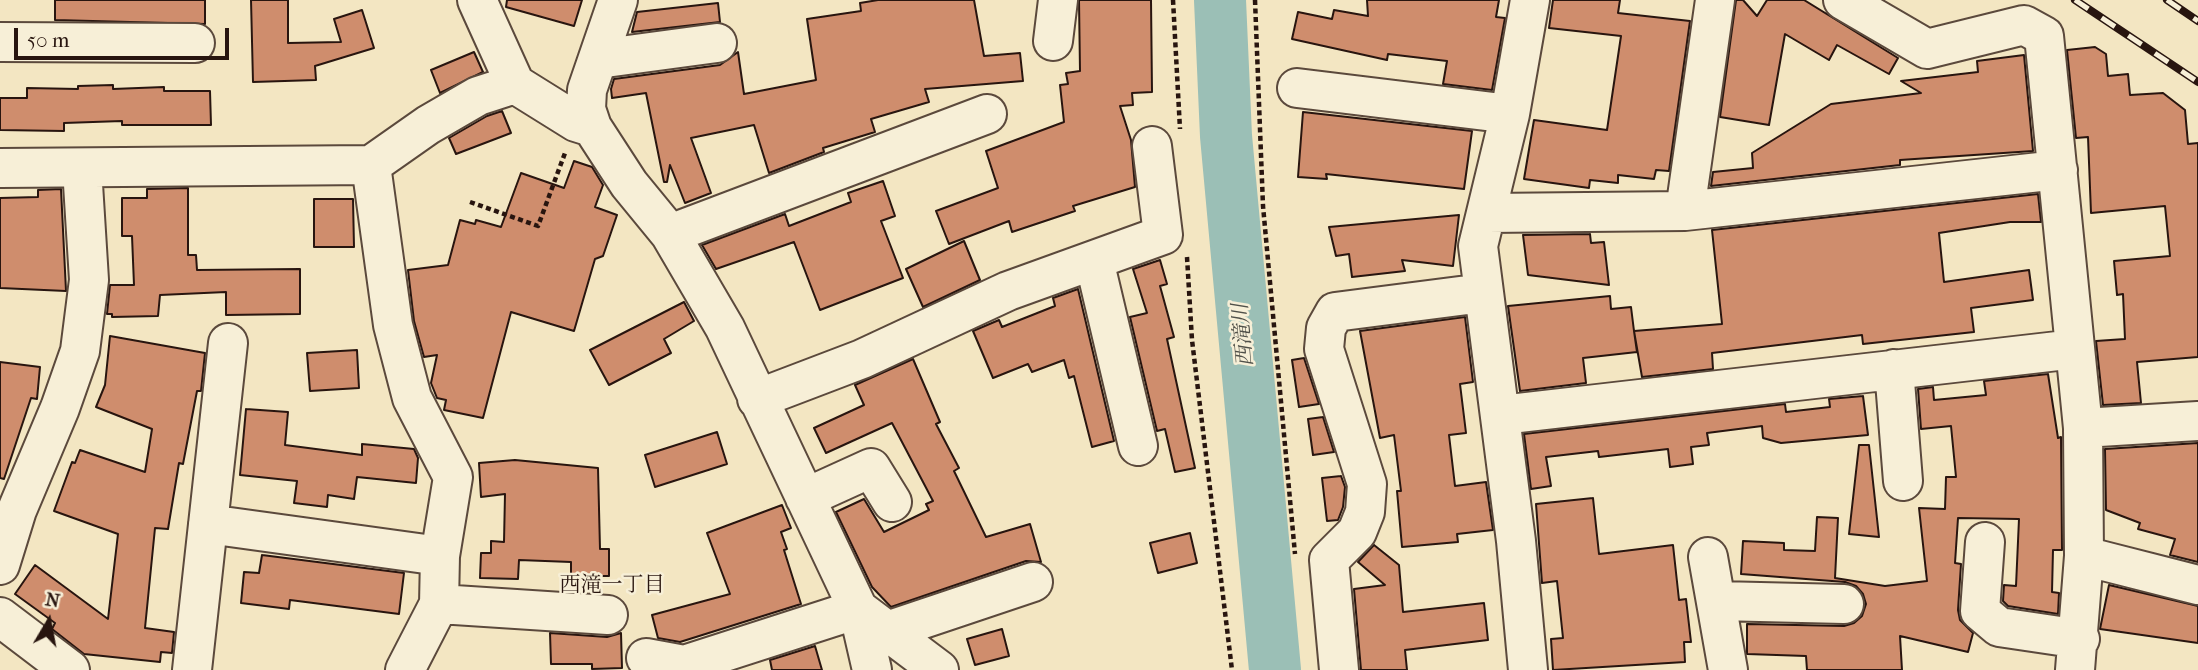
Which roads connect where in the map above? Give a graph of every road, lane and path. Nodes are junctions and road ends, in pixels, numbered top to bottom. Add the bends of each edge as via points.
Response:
1 (477, 0) edge
2 (618, 0) edge
3 (1058, 0) edge
4 (1173, 0) edge
5 (1255, 0) edge
6 (1530, 0) edge
7 (1715, 0) edge
8 (1843, 0) edge
9 (1053, 41) dead end
10 (0, 42) edge
11 (195, 43) dead end
12 (717, 43) dead end
13 (598, 59) junction
14 (515, 84) junction
15 (1297, 88) dead end
16 (987, 114) dead end
17 (1510, 114) junction
18 (584, 125) junction
19 (1166, 140) joint
20 (371, 165) junction
21 (0, 168) edge
22 (82, 168) junction
23 (2058, 170) junction
24 (470, 202) dead end
25 (1685, 211) junction
26 (1488, 213) junction
27 (670, 234) junction
28 (1175, 244) junction
29 (1094, 260) junction
30 (1483, 293) junction
31 (228, 343) dead end
32 (2075, 349) junction
33 (1894, 369) junction
34 (757, 399) junction
35 (1501, 415) junction
36 (2198, 421) edge
37 (2083, 428) junction
38 (1138, 446) dead end
39 (1903, 481) dead end
40 (805, 498) junction
41 (892, 502) dead end
42 (208, 524) junction
43 (1985, 542) dead end
44 (440, 556) junction
45 (2084, 556) junction
46 (1707, 557) dead end
47 (0, 565) edge
48 (1296, 568) dead end
49 (1032, 582) dead end
50 (2198, 585) edge
51 (1718, 601) junction
52 (439, 604) junction
53 (1844, 604) dead end
54 (608, 615) dead end
55 (872, 620) junction
56 (2, 622) edge
57 (646, 657) dead end
58 (2083, 661) edge
59 (71, 670) edge
60 (192, 670) edge
61 (404, 670) edge
62 (872, 670) edge
63 (939, 670) edge
64 (1232, 670) edge
65 (1339, 670) edge
66 (1528, 670) edge
67 (1728, 670) edge

1 - 14 street
2 - 13 street
3 - 9 street
4 - 19 path
5 - 48 path via 1263,206
6 - 17 street
7 - 25 street
8 - 23 street via 1927,49 2024,24 2044,36
10 - 11 street
12 - 13 street
13 - 18 street via 587,90
14 - 18 street
14 - 20 street via 478,96
15 - 17 street
16 - 27 street
17 - 26 street
18 - 24 path via 538,226
18 - 27 street
19 - 28 street
20 - 22 street
20 - 44 street via 393,324 412,398 453,477
21 - 22 street
22 - 47 street via 89,280 79,351
23 - 25 street
23 - 32 street
25 - 26 street
26 - 30 street via 1478,246
27 - 34 street via 724,328
28 - 29 street
28 - 64 path via 1192,340
29 - 34 street via 1007,291 862,359
29 - 38 street
30 - 35 street
30 - 65 street via 1335,312 1326,328 1324,349 1367,484 1357,532 1329,560
31 - 42 street
32 - 33 street
32 - 37 street
33 - 35 street
33 - 39 street
34 - 40 street
35 - 66 street
36 - 37 street
37 - 45 street
40 - 41 street via 871,468
40 - 55 street
42 - 44 street
42 - 60 street
43 - 58 street via 1980,611 1999,627
44 - 52 street
45 - 50 street
45 - 58 street
46 - 51 street
49 - 55 street
51 - 53 street
51 - 67 street
52 - 54 street
52 - 61 street
55 - 57 street via 684,665
55 - 62 street
55 - 63 street
56 - 59 street

